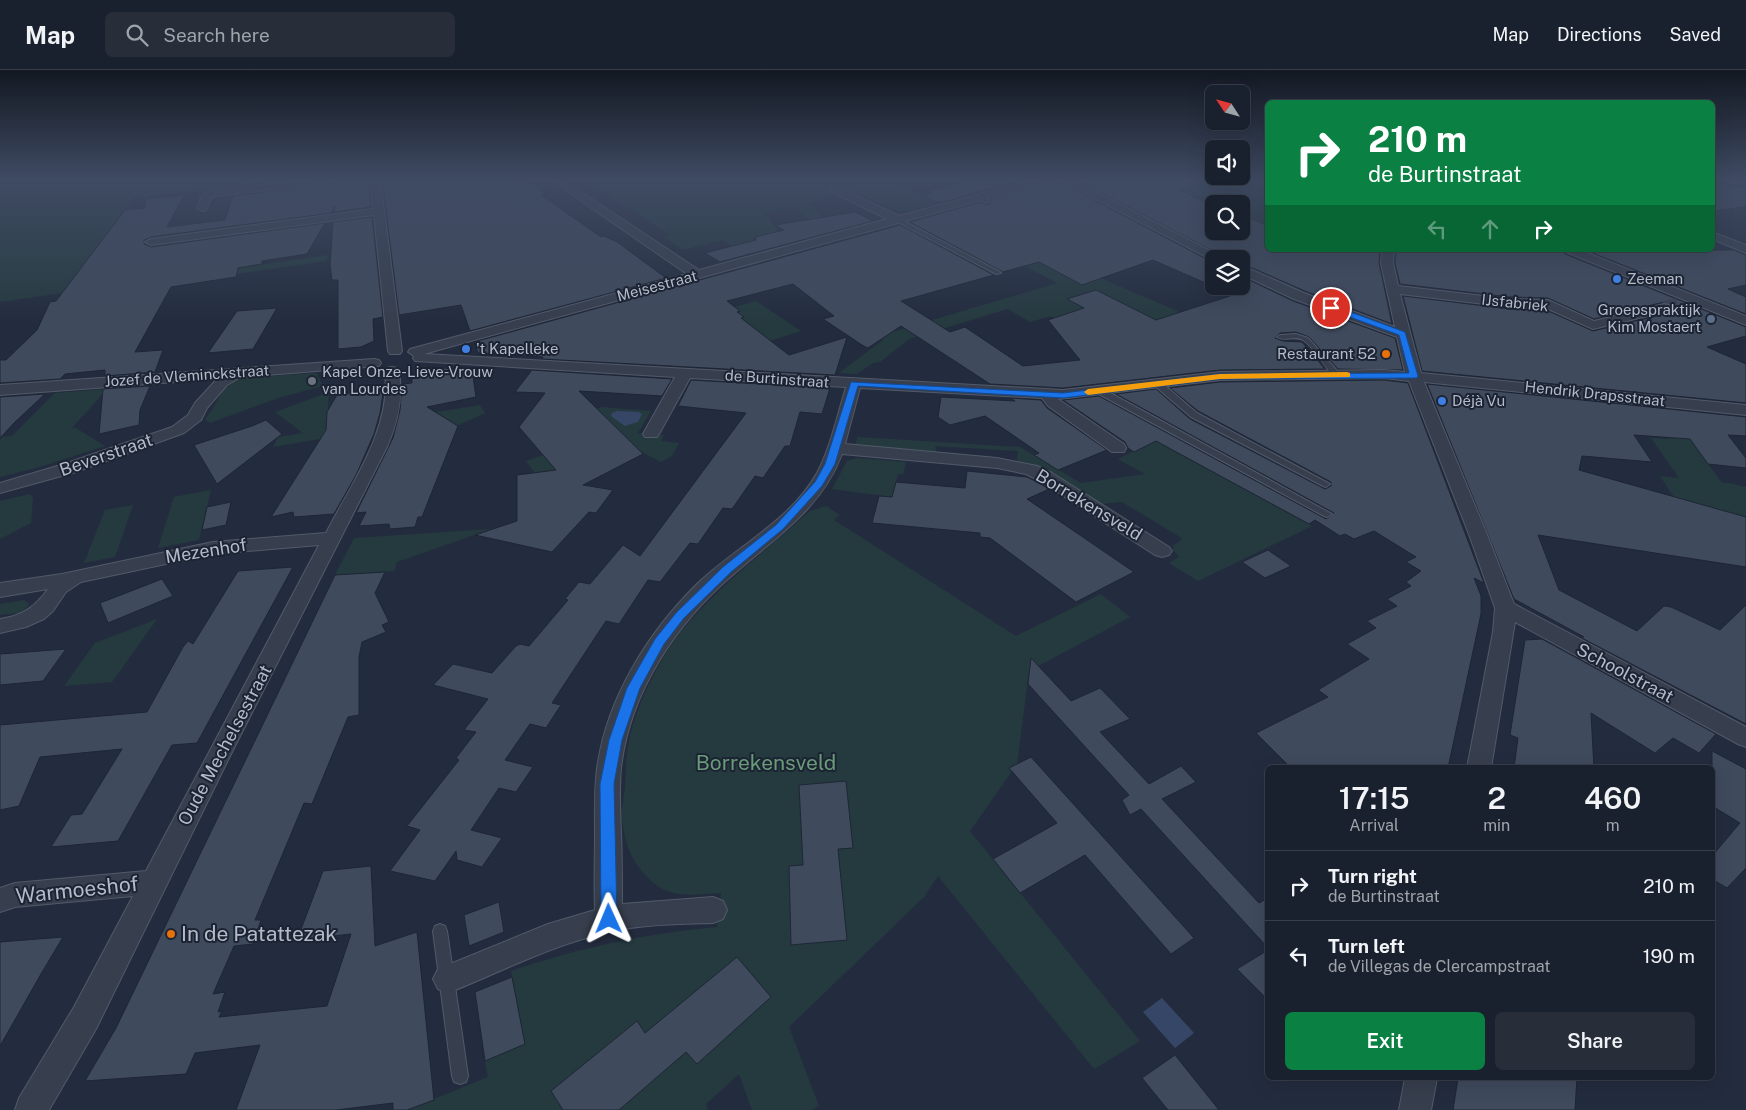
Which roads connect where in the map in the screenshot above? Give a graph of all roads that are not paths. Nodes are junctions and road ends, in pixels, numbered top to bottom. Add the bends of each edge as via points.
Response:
1 (265, 227) edge
2 (380, 227) edge
3 (627, 227) edge
4 (874, 227) edge
5 (910, 227) edge
6 (1156, 227) edge
7 (1715, 235) edge
8 (151, 242) dead end
9 (1746, 249) edge
10 (1205, 251) edge
11 (1388, 252) edge
12 (1575, 252) edge
13 (998, 273) dead end
14 (1250, 273) edge
15 (697, 275) junction
16 (1392, 289) junction
17 (1697, 301) junction
18 (1682, 304) tunnel mouth
19 (1664, 308) tunnel mouth
20 (1746, 320) edge
21 (1402, 334) junction
22 (1280, 336) dead end
23 (418, 355) junction
24 (387, 362) junction
25 (238, 373) junction
26 (685, 373) junction
27 (1336, 375) junction
28 (1414, 376) junction
29 (177, 377) junction
30 (854, 384) junction
31 (1158, 384) junction
32 (0, 390) edge
33 (1100, 391) junction
34 (1048, 395) junction
35 (200, 406) junction
36 (1746, 410) edge
37 (651, 434) dead end
38 (835, 448) junction
39 (1118, 448) dead end
40 (1326, 484) dead end
41 (0, 488) edge
42 (1327, 514) dead end
43 (332, 538) junction
44 (1162, 551) dead end
45 (82, 576) junction
46 (0, 590) edge
47 (1505, 608) junction
48 (0, 626) edge
49 (1746, 738) edge
50 (1480, 765) edge
51 (154, 882) junction
52 (0, 900) edge
53 (713, 910) dead end
54 (609, 919) junction
55 (440, 932) dead end
56 (448, 979) junction
57 (460, 1076) dead end
58 (1421, 1080) edge
59 (31, 1110) edge
60 (1415, 1110) edge

1 - 8 street
2 - 24 street, Oude Mechelsestraat
3 - 15 street
4 - 15 street, Meisestraat
5 - 13 lane
6 - 10 street
7 - 9 street
11 - 16 street via 1386,263
12 - 17 street
14 - 21 street
15 - 23 street, Meisestraat
16 - 19 street, IJsfabriek via 1510,303 1548,304 1593,325
16 - 21 street
17 - 18 street
17 - 20 street
21 - 28 street
22 - 27 lane via 1306,339
23 - 24 street, Meisestraat via 414,365
23 - 26 street, de Burtinstraat
24 - 25 street, Jozef de Vleminckstraat
24 - 43 street, Oude Mechelsestraat via 394,399 389,422
25 - 29 street, Jozef de Vleminckstraat
25 - 35 street, Beverstraat via 222,382
26 - 30 street, de Burtinstraat
26 - 37 street
27 - 28 street, de Burtinstraat
27 - 31 street, de Burtinstraat via 1220,376
28 - 36 street, Hendrik Drapsstraat
28 - 47 street
29 - 32 street, Jozef de Vleminckstraat
29 - 35 street via 192,388
30 - 34 street, de Burtinstraat
30 - 38 street
31 - 33 street, de Burtinstraat
31 - 40 lane via 1194,416
33 - 34 street, de Burtinstraat
33 - 42 lane
34 - 39 street via 1053,403
35 - 41 street, Beverstraat via 190,421 165,435
38 - 44 street, Borrekensveld via 998,463 1031,470
38 - 54 street via 819,484 803,504 715,580 680,615 654,649 633,688 616,740 607,784
43 - 45 street, Mezenhof via 213,548
43 - 51 street, Oude Mechelsestraat
45 - 46 street, Mezenhof
45 - 48 street, Mezenhof via 56,589 39,612 20,622
47 - 49 street, Schoolstraat
47 - 50 street via 1504,632
51 - 52 street, Warmoeshof via 15,895
51 - 59 street, Oude Mechelsestraat via 85,1018
53 - 54 street
54 - 56 street via 550,938
55 - 56 lane
56 - 57 lane
58 - 60 street

